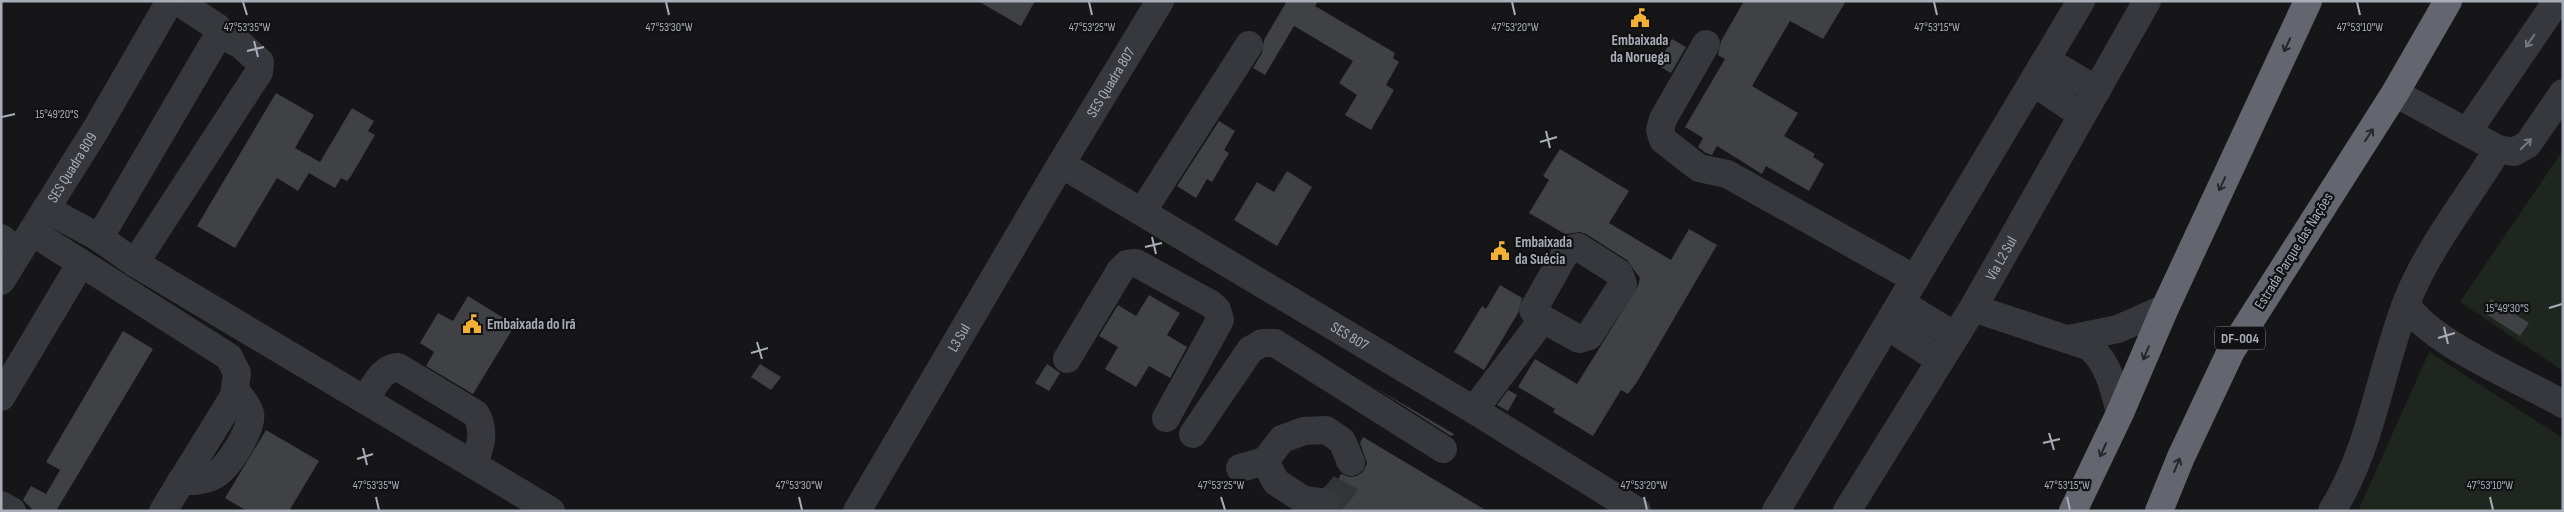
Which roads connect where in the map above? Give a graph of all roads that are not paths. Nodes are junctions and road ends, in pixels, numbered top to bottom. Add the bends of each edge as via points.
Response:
1 (170, 1) edge
2 (177, 1) edge
3 (1160, 1) edge
4 (2081, 1) edge
5 (2147, 1) edge
6 (2308, 1) edge
7 (2448, 1) edge
8 (2557, 1) edge
9 (218, 34) junction
10 (1248, 44) dead end
11 (1706, 44) dead end
12 (2039, 71) junction
13 (2097, 90) junction
14 (2396, 93) junction
15 (2563, 93) edge
16 (2082, 115) junction
17 (2468, 131) junction
18 (2498, 149) junction
19 (1061, 164) junction
20 (46, 209) junction
21 (1142, 212) junction
22 (98, 237) junction
23 (18, 241) edge
24 (82, 263) junction
25 (135, 263) junction
26 (1915, 279) junction
27 (1, 281) edge
28 (1901, 303) junction
29 (2406, 304) junction
30 (1973, 308) junction
31 (2164, 308) junction
32 (1543, 319) dead end
33 (1887, 326) junction
34 (1955, 336) junction
35 (2069, 339) junction
36 (1067, 359) dead end
37 (1940, 360) junction
38 (1, 397) edge
39 (365, 400) junction
40 (2563, 404) edge
41 (1474, 410) junction
42 (2120, 413) junction
43 (1166, 418) dead end
44 (1193, 434) dead end
45 (1443, 449) dead end
46 (1351, 462) tunnel mouth
47 (474, 465) junction
48 (1327, 503) dead end
49 (1, 505) edge
50 (12, 511) edge
51 (163, 511) edge
52 (551, 511) edge
53 (858, 511) edge
54 (1637, 511) edge
55 (1776, 511) edge
56 (1847, 511) edge
57 (2073, 511) edge
58 (2159, 511) edge
59 (2332, 511) edge

1 - 20 street, SES Quadra 809
2 - 9 street via 217,27
3 - 19 street, SES Quadra 807
4 - 12 street
5 - 13 street, Via L2 Sul
6 -> 31 highway
7 - 14 highway, Estrada Parque das Nações / DF-004
8 -> 17 street
9 - 22 street
9 - 25 street via 240,44 260,62 259,72
10 - 21 street
11 - 26 street via 1663,119 1660,130 1663,140 1699,168 1726,174
12 - 13 street
12 - 16 street
12 - 26 street
13 - 16 street, Via L2 Sul
14 - 17 street
58 -> 14 highway, Estrada Parque das Nações / DF-004 via 2231,351
18 -> 15 street via 2522,150
16 - 30 street, Via L2 Sul
17 - 18 street
18 - 29 street via 2422,266
19 - 21 street, SES 807
19 - 53 street, L3 Sul
20 - 22 street
20 - 23 street, SES Quadra 809
21 - 41 street, SES 807
22 - 25 street
23 - 24 street
23 - 27 street, SES Quadra 809
24 - 38 street
24 - 51 street via 229,357 237,373 235,390 250,412 248,429 229,462 215,475 181,481
25 - 39 street
26 - 28 street
28 - 33 street
28 - 34 street
29 - 40 street via 2437,335
29 - 59 street via 2369,429 2344,491
30 - 34 street, Via L2 Sul
30 - 35 street
31 - 35 street via 2118,329
31 -> 42 highway
32 - 41 street
33 - 37 street
33 - 55 street
34 - 37 street, Via L2 Sul
35 - 42 street via 2090,347 2103,361
36 - 43 street via 1127,264 1136,263 1211,304 1220,320
37 - 56 street, Via L2 Sul
39 - 47 street
39 - 47 street via 384,371 398,367 476,414 482,426 482,439
41 - 54 street, SES 807
42 -> 57 highway
44 - 45 street via 1250,350 1262,343 1275,343
46 - 48 street via 1342,441 1326,430 1304,431 1282,439 1252,464 1304,500
47 - 52 street
49 - 50 street

